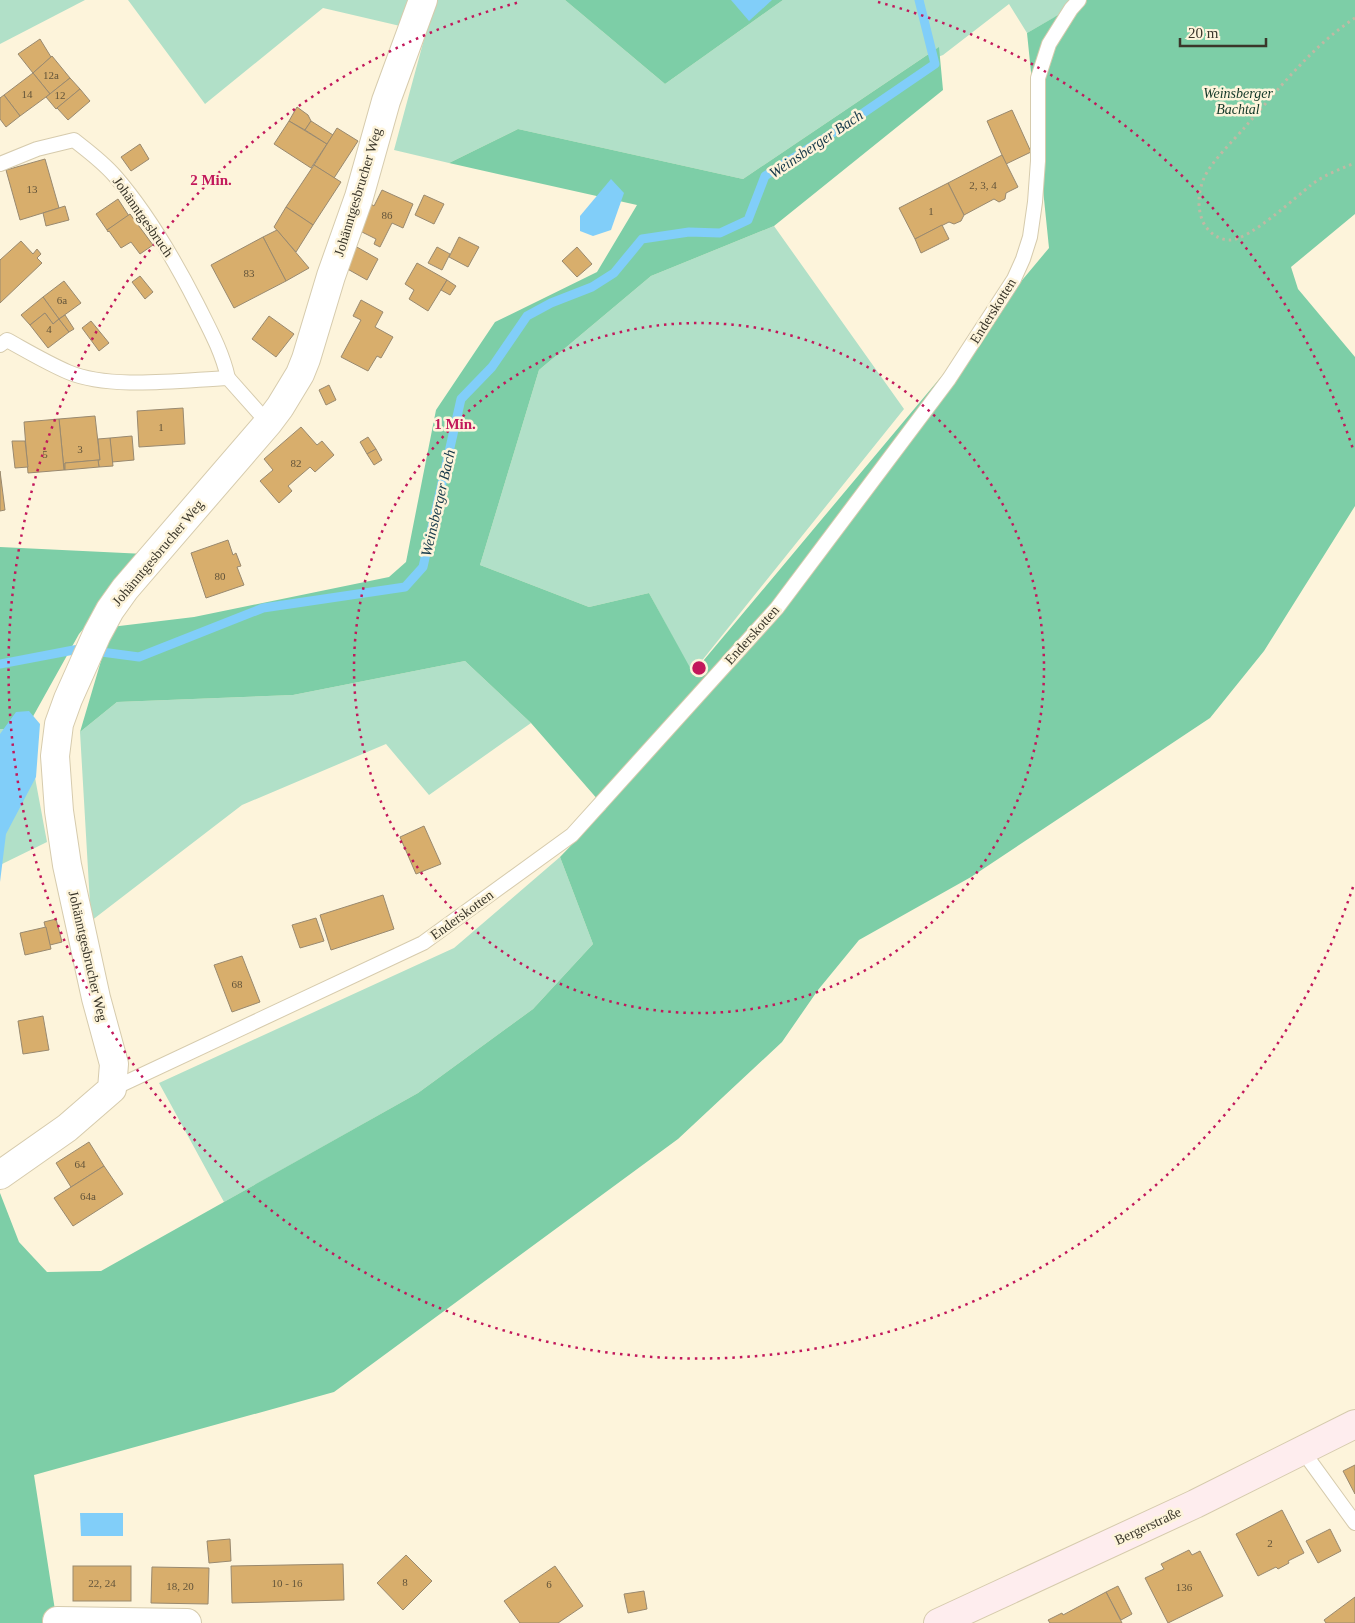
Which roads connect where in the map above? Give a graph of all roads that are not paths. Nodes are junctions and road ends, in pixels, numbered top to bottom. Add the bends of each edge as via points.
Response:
1 (424, 0) edge
2 (1079, 0) edge
3 (0, 164) edge
4 (0, 345) edge
5 (228, 378) junction
6 (268, 423) junction
7 (112, 1089) junction
8 (0, 1175) edge
9 (1355, 1424) edge
10 (1302, 1450) junction
11 (1355, 1523) edge
12 (57, 1621) dead end
13 (186, 1623) edge
14 (938, 1623) edge

1 - 6 street, Johänntgesbrucher Weg via 386,101 359,197 306,359
2 - 7 lane, Enderskotten via 1049,44 1038,78 1035,202 1030,237 1014,279 949,380 778,608 572,835 431,938
3 - 5 lane, Johänntgesbruch via 37,149 74,140 94,156 114,175 147,217 178,267 218,345
4 - 5 lane via 7,340 69,372 109,381
5 - 6 lane, Johänntgesbruch
6 - 7 street, Johänntgesbrucher Weg via 110,610 96,634 59,724 56,779 67,865 114,1064
7 - 8 street via 67,1128
9 - 10 street, Bergerstraße
10 - 11 lane
10 - 14 street, Bergerstraße via 1195,1504
12 - 13 street

